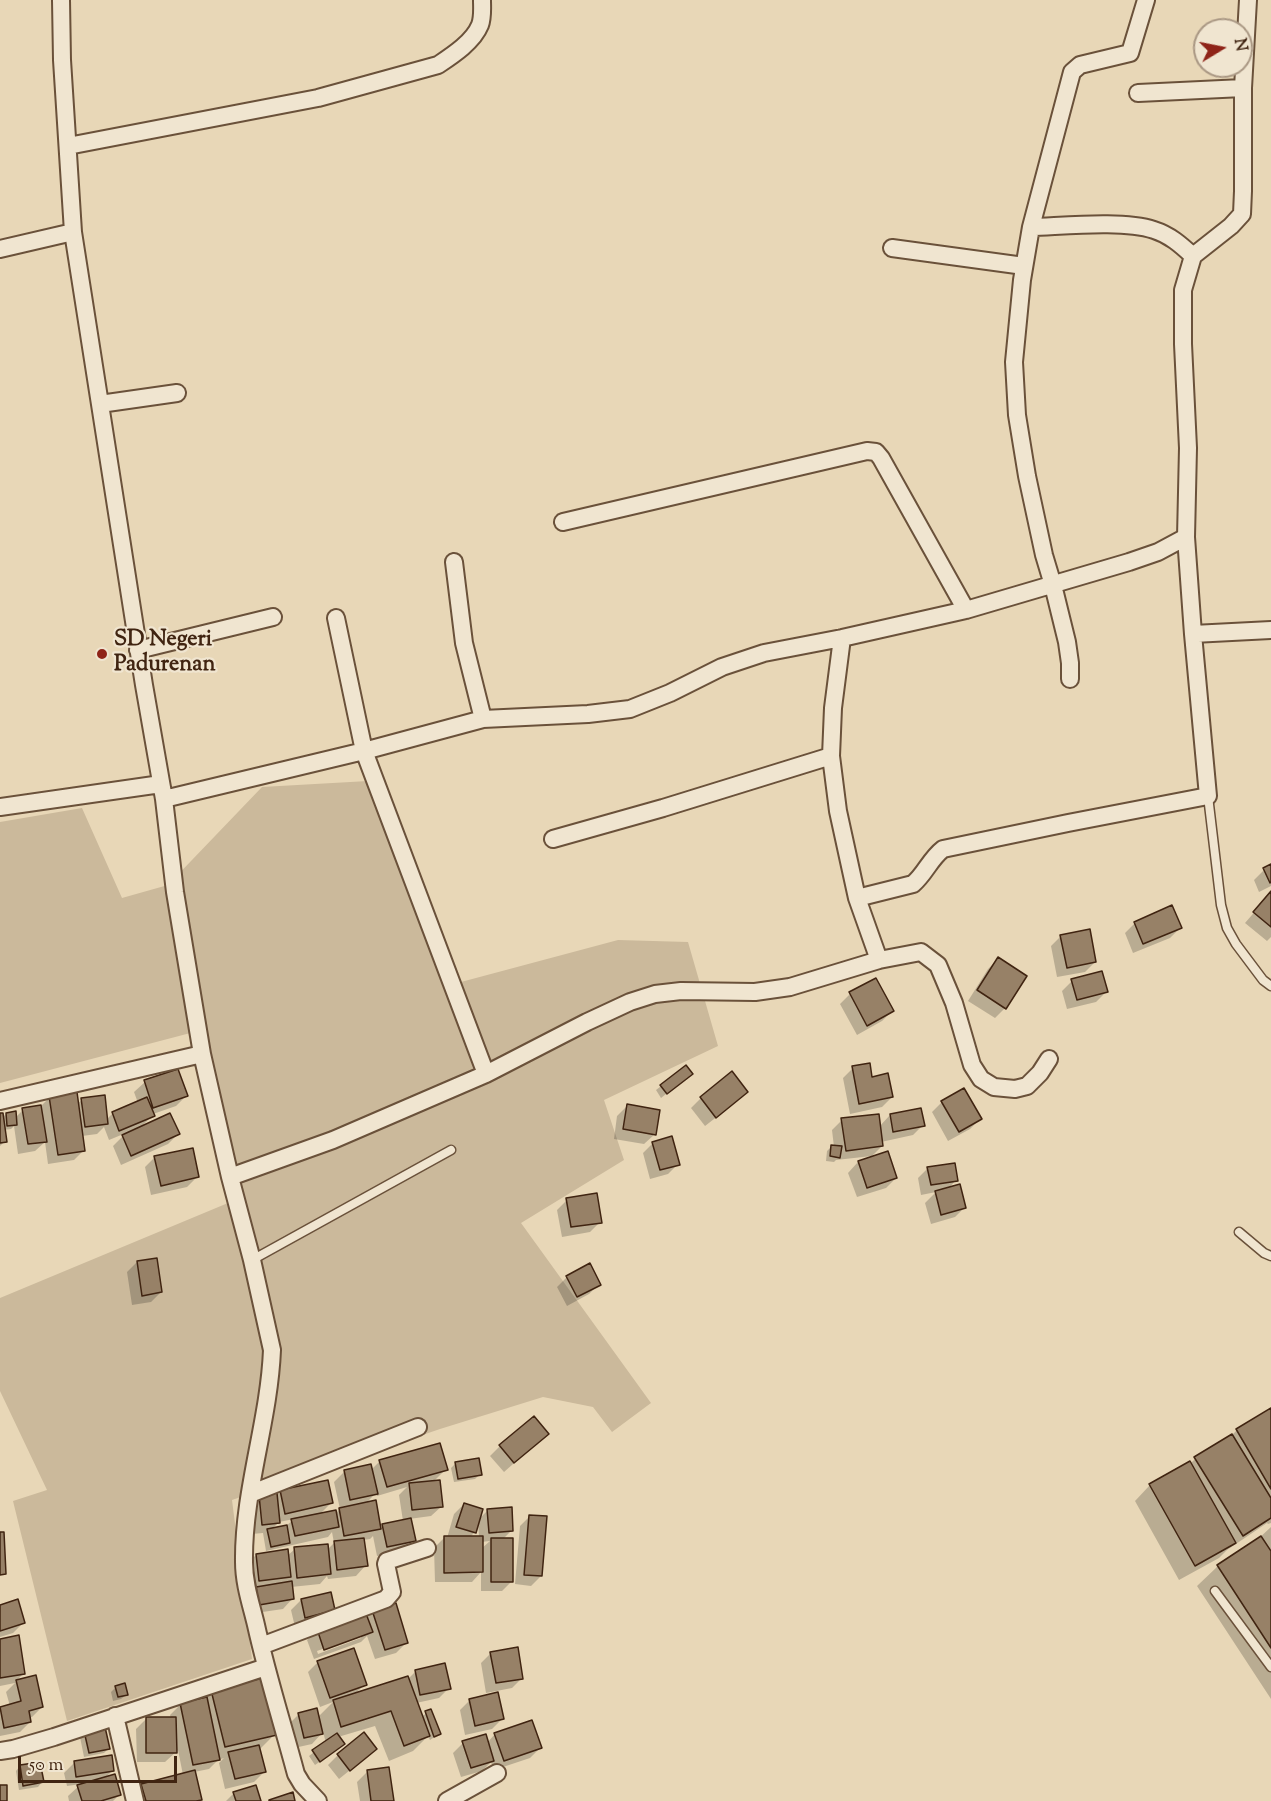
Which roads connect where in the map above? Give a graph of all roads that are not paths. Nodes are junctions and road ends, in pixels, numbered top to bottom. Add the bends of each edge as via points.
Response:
1 (61, 0) edge
2 (482, 0) edge
3 (1146, 0) edge
4 (1248, 0) edge
5 (1243, 88) junction
6 (1138, 93) dead end
7 (68, 146) junction
8 (1031, 227) junction
9 (73, 232) junction
10 (892, 248) dead end
11 (0, 249) edge
12 (1193, 256) junction
13 (1024, 266) junction
14 (177, 393) dead end
15 (100, 404) junction
16 (563, 522) dead end
17 (1186, 537) junction
18 (454, 562) dead end
19 (1053, 585) junction
20 (966, 610) junction
21 (273, 617) dead end
22 (336, 618) dead end
23 (1271, 630) edge
24 (1193, 634) junction
25 (842, 638) junction
26 (138, 650) junction
27 (1070, 679) dead end
28 (483, 719) junction
29 (364, 751) junction
30 (831, 756) junction
31 (162, 792) junction
32 (1208, 796) junction
33 (0, 807) edge
34 (554, 839) dead end
35 (856, 898) junction
36 (879, 960) junction
37 (1271, 986) edge
38 (202, 1054) junction
39 (1049, 1059) dead end
40 (486, 1074) junction
41 (0, 1101) edge
42 (450, 1150) dead end
43 (230, 1177) junction
44 (1239, 1232) dead end
45 (1271, 1256) edge
46 (252, 1260) junction
47 (418, 1427) dead end
48 (250, 1494) junction
49 (427, 1548) dead end
50 (1215, 1591) dead end
51 (261, 1646) junction
52 (266, 1667) junction
53 (1271, 1667) edge
54 (115, 1716) junction
55 (0, 1751) edge
56 (496, 1773) dead end
57 (135, 1801) edge
58 (318, 1801) edge
59 (447, 1801) edge

1 - 7 street
2 - 7 street via 480,26 472,38 438,65 318,98
3 - 8 street via 1131,53 1080,65 1072,72
4 - 5 street
5 - 6 street
5 - 12 street via 1242,214
7 - 9 street
8 - 12 street via 1121,225 1153,230 1172,238
8 - 13 street
9 - 11 street
9 - 15 street
10 - 13 street
12 - 17 street via 1183,290 1188,448
13 - 19 street via 1014,362 1017,415 1027,477
14 - 15 street
15 - 26 street
16 - 20 street via 876,452
17 - 19 street via 1158,552
17 - 24 street
18 - 28 street via 464,642
19 - 20 street
19 - 27 street via 1067,642
20 - 25 street
21 - 26 street
22 - 29 street
23 - 24 street
24 - 32 street
25 - 28 street via 765,653 722,667 630,709
25 - 30 street
26 - 31 street
28 - 29 street
29 - 31 street
29 - 40 street
30 - 34 street
30 - 35 street
31 - 33 street
31 - 38 street
32 - 35 street via 943,849 913,884
32 - 37 lane via 1227,927
35 - 36 street
36 - 39 street via 921,952 938,965 972,1065 987,1083 1015,1089 1027,1086
36 - 40 street via 790,987 754,992 655,994 587,1022
38 - 41 street
38 - 43 street
40 - 43 street via 333,1140
42 - 46 lane
43 - 46 street
44 - 45 lane
46 - 48 street via 272,1365
47 - 48 street
48 - 51 street via 244,1577
49 - 51 street via 387,1561 392,1592 386,1599
50 - 53 lane
51 - 52 street
52 - 54 street
52 - 58 street via 296,1774
54 - 55 street
54 - 57 street
56 - 59 street

